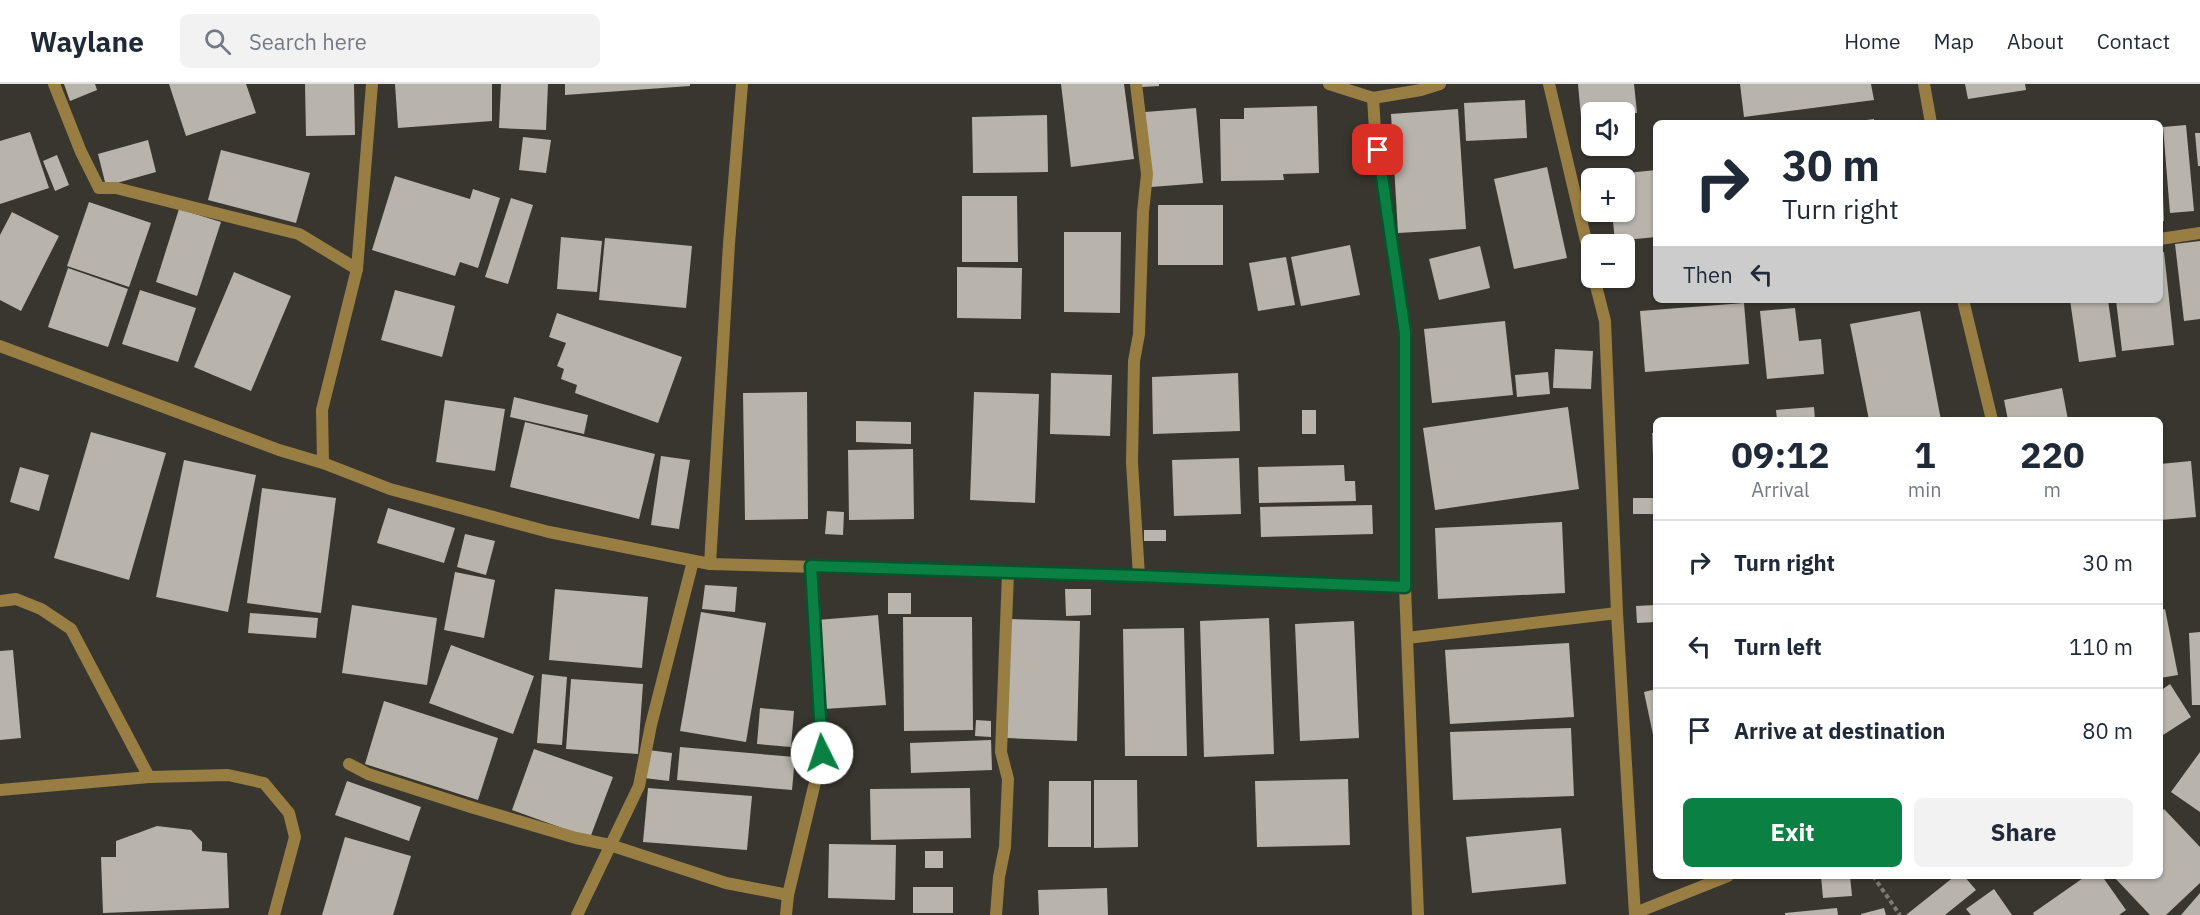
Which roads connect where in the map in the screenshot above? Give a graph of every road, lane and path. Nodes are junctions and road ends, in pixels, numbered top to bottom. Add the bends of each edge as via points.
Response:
1 (54, 84) edge
2 (372, 84) edge
3 (742, 84) edge
4 (1136, 84) edge
5 (1329, 84) edge
6 (1440, 84) edge
7 (1550, 84) edge
8 (1924, 84) edge
9 (1373, 98) junction
10 (1930, 120) edge
11 (2200, 233) edge
12 (1585, 234) edge
13 (2163, 239) edge
14 (357, 269) junction
15 (1597, 288) edge
16 (1965, 303) edge
17 (0, 346) edge
18 (1991, 417) edge
19 (323, 463) junction
20 (693, 561) junction
21 (710, 564) junction
22 (811, 566) junction
23 (1008, 573) junction
24 (1139, 576) junction
25 (1405, 587) junction
26 (0, 601) edge
27 (1617, 613) junction
28 (1407, 638) junction
29 (349, 764) dead end
30 (149, 777) junction
31 (0, 790) edge
32 (610, 845) junction
33 (1721, 879) edge
34 (1875, 879) edge
35 (788, 895) junction
36 (1635, 914) edge
37 (274, 915) edge
38 (577, 915) edge
39 (786, 915) edge
40 (996, 915) edge
41 (1418, 915) edge
42 (1900, 915) edge

1 - 14 street via 99,188 116,188 299,234
2 - 14 street
3 - 21 street
4 - 24 street via 1147,174 1139,334 1134,361 1132,462
5 - 9 street
6 - 9 street
7 - 12 street
8 - 10 street
9 - 25 street via 1405,333
11 - 13 street
14 - 19 street via 321,410
15 - 27 street via 1605,321
16 - 18 street
17 - 19 street via 267,446
19 - 20 street via 390,489 549,532
20 - 21 street
20 - 32 street via 639,786
21 - 22 street
22 - 23 street
22 - 35 street via 822,753
23 - 24 street
23 - 40 street via 1001,752 1008,779
24 - 25 street
25 - 28 street
26 - 30 street via 16,599 41,609 71,629
27 - 28 street
27 - 36 street
28 - 41 street
29 - 32 street via 463,805
30 - 31 street
30 - 37 street via 228,775 264,783 289,813 295,837
32 - 35 street via 726,883
32 - 38 street
33 - 36 street
34 - 42 path
35 - 39 street

